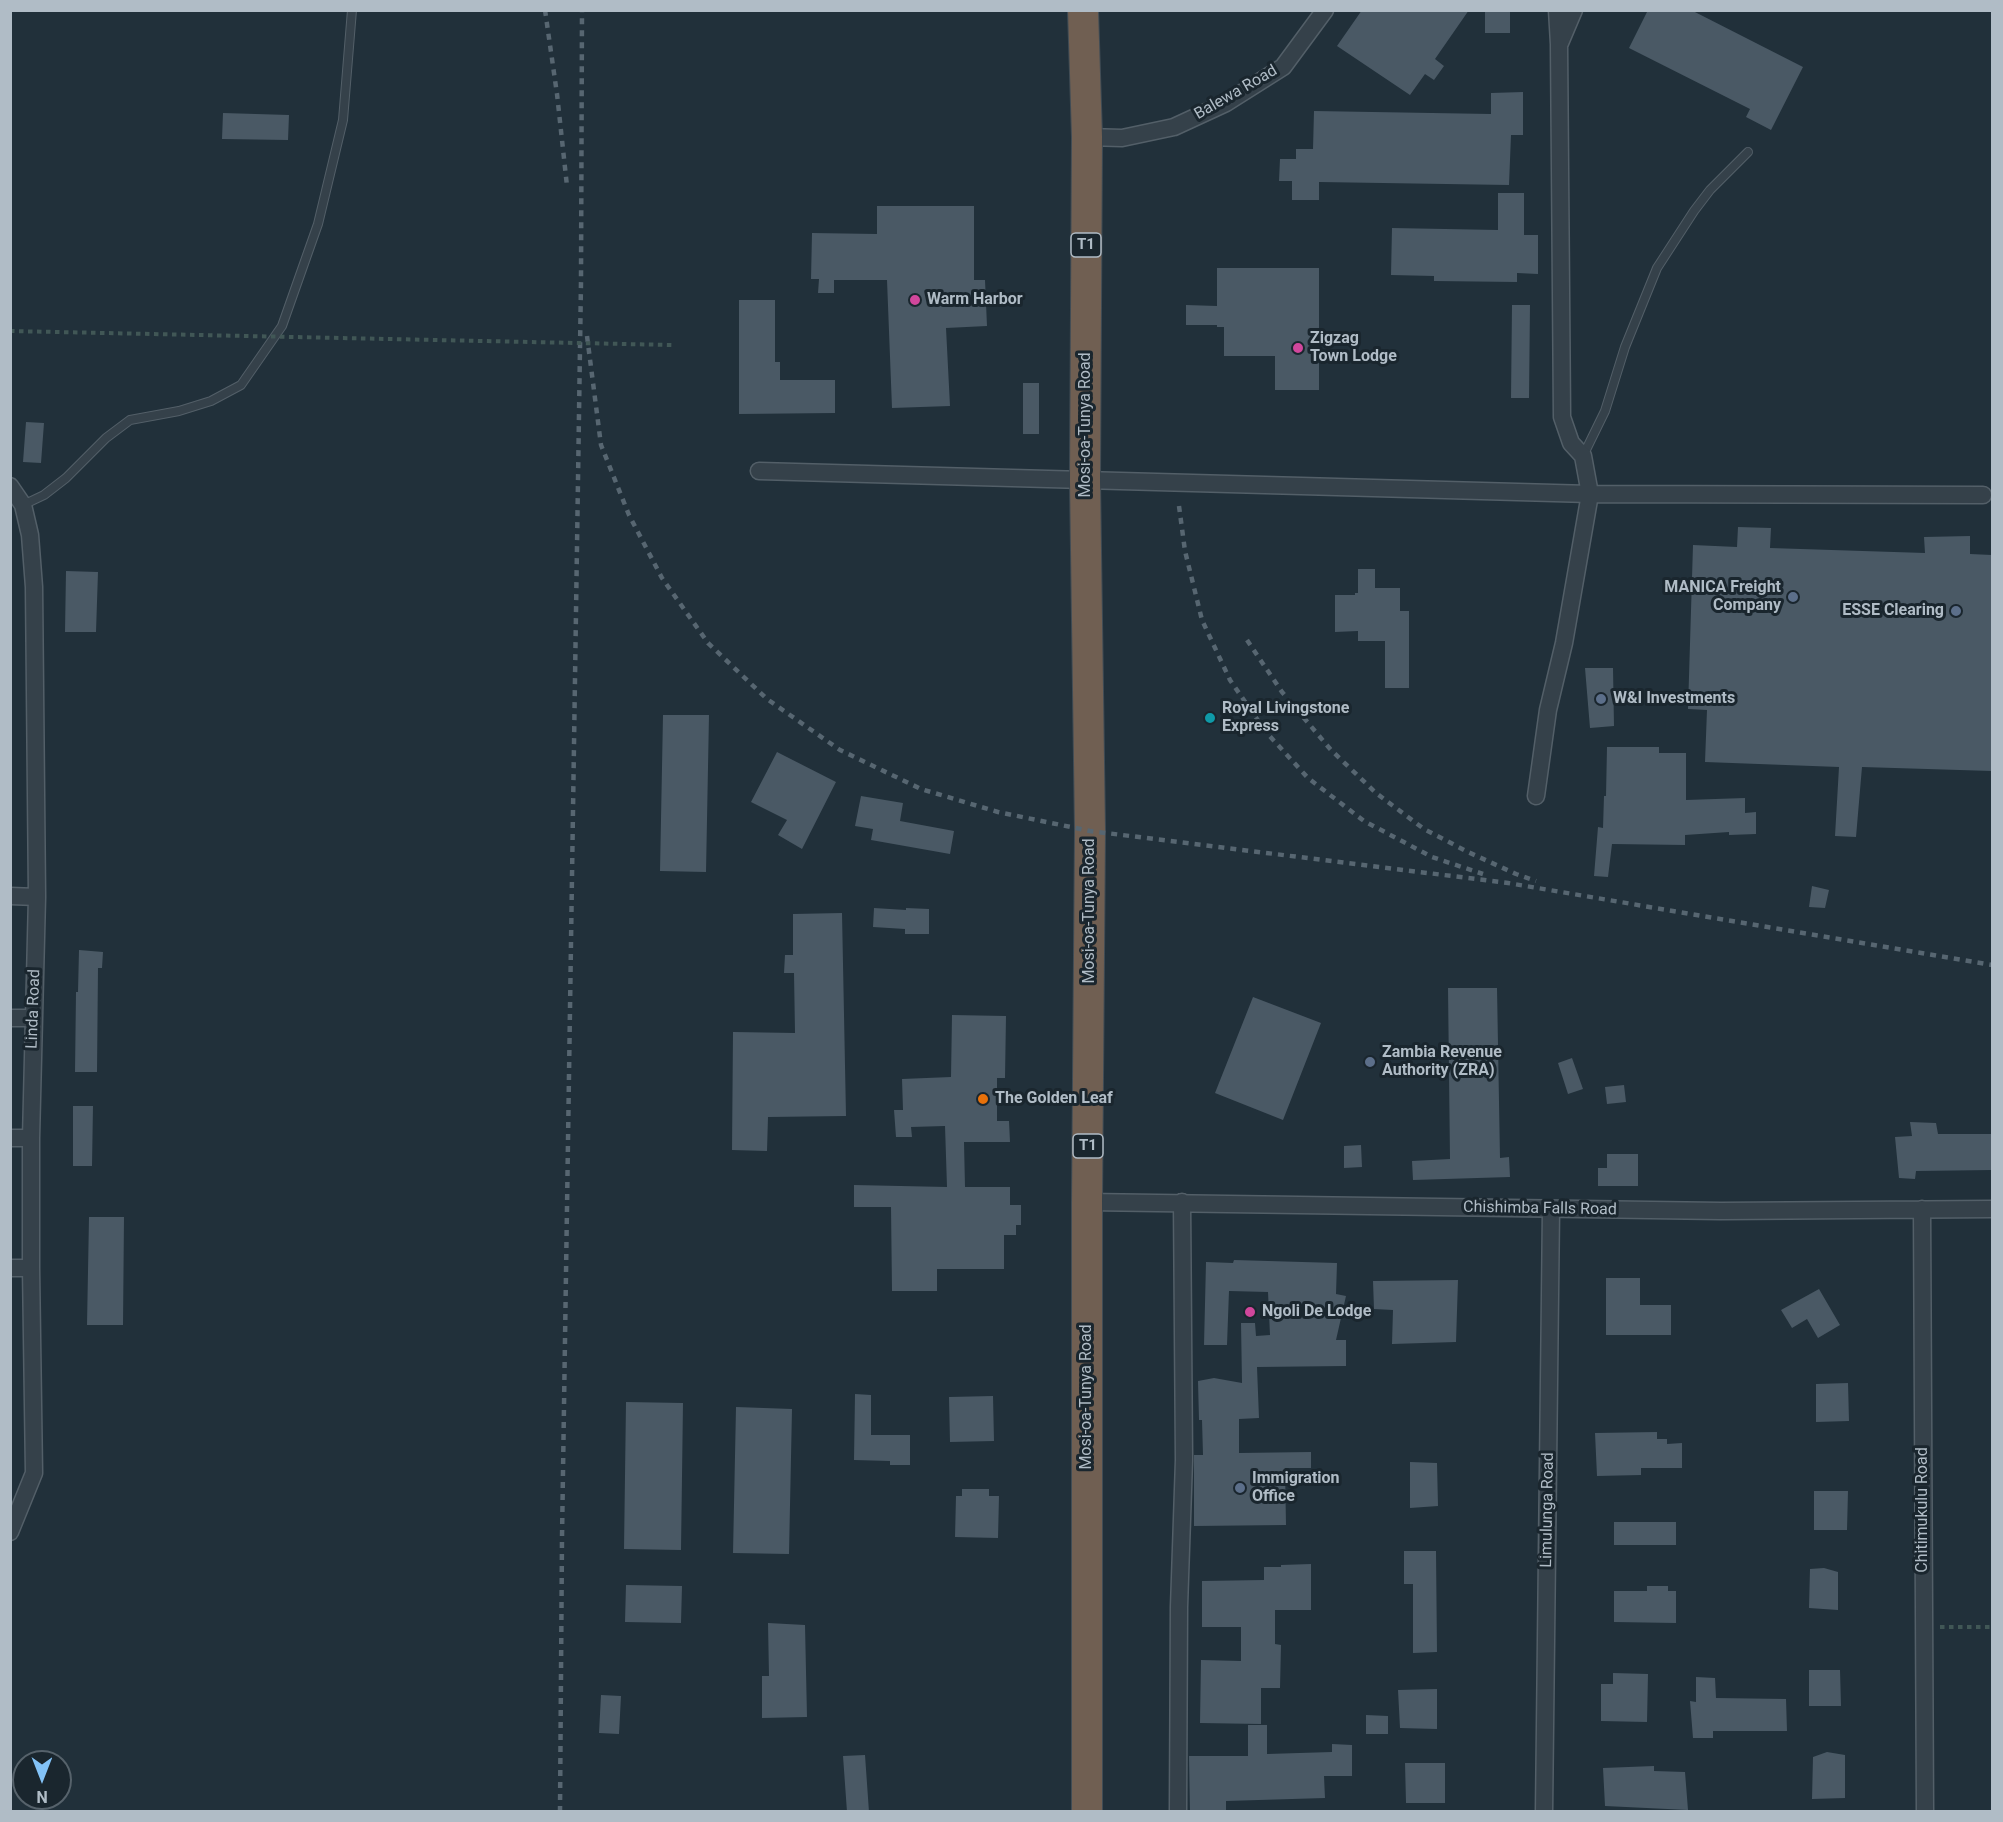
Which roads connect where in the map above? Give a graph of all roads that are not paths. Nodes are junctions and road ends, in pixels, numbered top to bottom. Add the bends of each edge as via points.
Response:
1 (352, 10) edge
2 (1083, 10) edge
3 (1325, 10) edge
4 (1557, 10) edge
5 (1574, 10) edge
6 (1559, 44) junction
7 (1087, 137) junction
8 (1748, 152) dead end
9 (1583, 456) junction
10 (759, 471) dead end
11 (1085, 480) junction
12 (10, 486) edge
13 (1590, 494) junction
14 (1983, 495) dead end
15 (23, 505) junction
16 (1536, 796) dead end
17 (10, 896) edge
18 (37, 897) junction
19 (10, 1018) edge
20 (34, 1018) junction
21 (10, 1138) edge
22 (31, 1138) junction
23 (1087, 1202) junction
24 (1182, 1202) junction
25 (1551, 1209) junction
26 (1922, 1209) junction
27 (1992, 1209) edge
28 (10, 1268) edge
29 (30, 1268) junction
30 (10, 1532) edge
31 (1087, 1812) edge
32 (1178, 1812) edge
33 (1544, 1812) edge
34 (1925, 1812) edge

1 - 15 lane via 343,120 318,224 282,326 241,385 211,401 130,420 66,478
2 - 7 highway, Mosi-oa-Tunya Road / T1
3 - 7 street, Balewa Road via 1283,67 1226,103 1174,127 1122,138
4 - 6 street
5 - 6 street
6 - 9 street via 1562,417 1571,443
7 - 11 highway, Mosi-oa-Tunya Road / T1
8 - 9 lane via 1699,204 1657,268 1625,346 1605,411
9 - 13 street
10 - 11 street
11 - 13 street
11 - 23 highway, Mosi-oa-Tunya Road / T1 via 1090,831
12 - 15 street, Linda Road
13 - 14 street
13 - 16 street via 1548,710
15 - 18 street, Linda Road via 30,534 34,588
17 - 18 street
18 - 20 street, Linda Road
19 - 20 street
20 - 22 street, Linda Road
21 - 22 street
22 - 29 street, Linda Road
23 - 24 street, Chishimba Falls Road
23 - 31 highway, Mosi-oa-Tunya Road / T1
24 - 25 street, Chishimba Falls Road
24 - 32 street via 1184,1460
25 - 26 street, Chishimba Falls Road
25 - 33 street, Limulunga Road
26 - 27 street, Chishimba Falls Road
26 - 34 street, Chitimukulu Road
28 - 29 street
29 - 30 street, Linda Road via 34,1473

